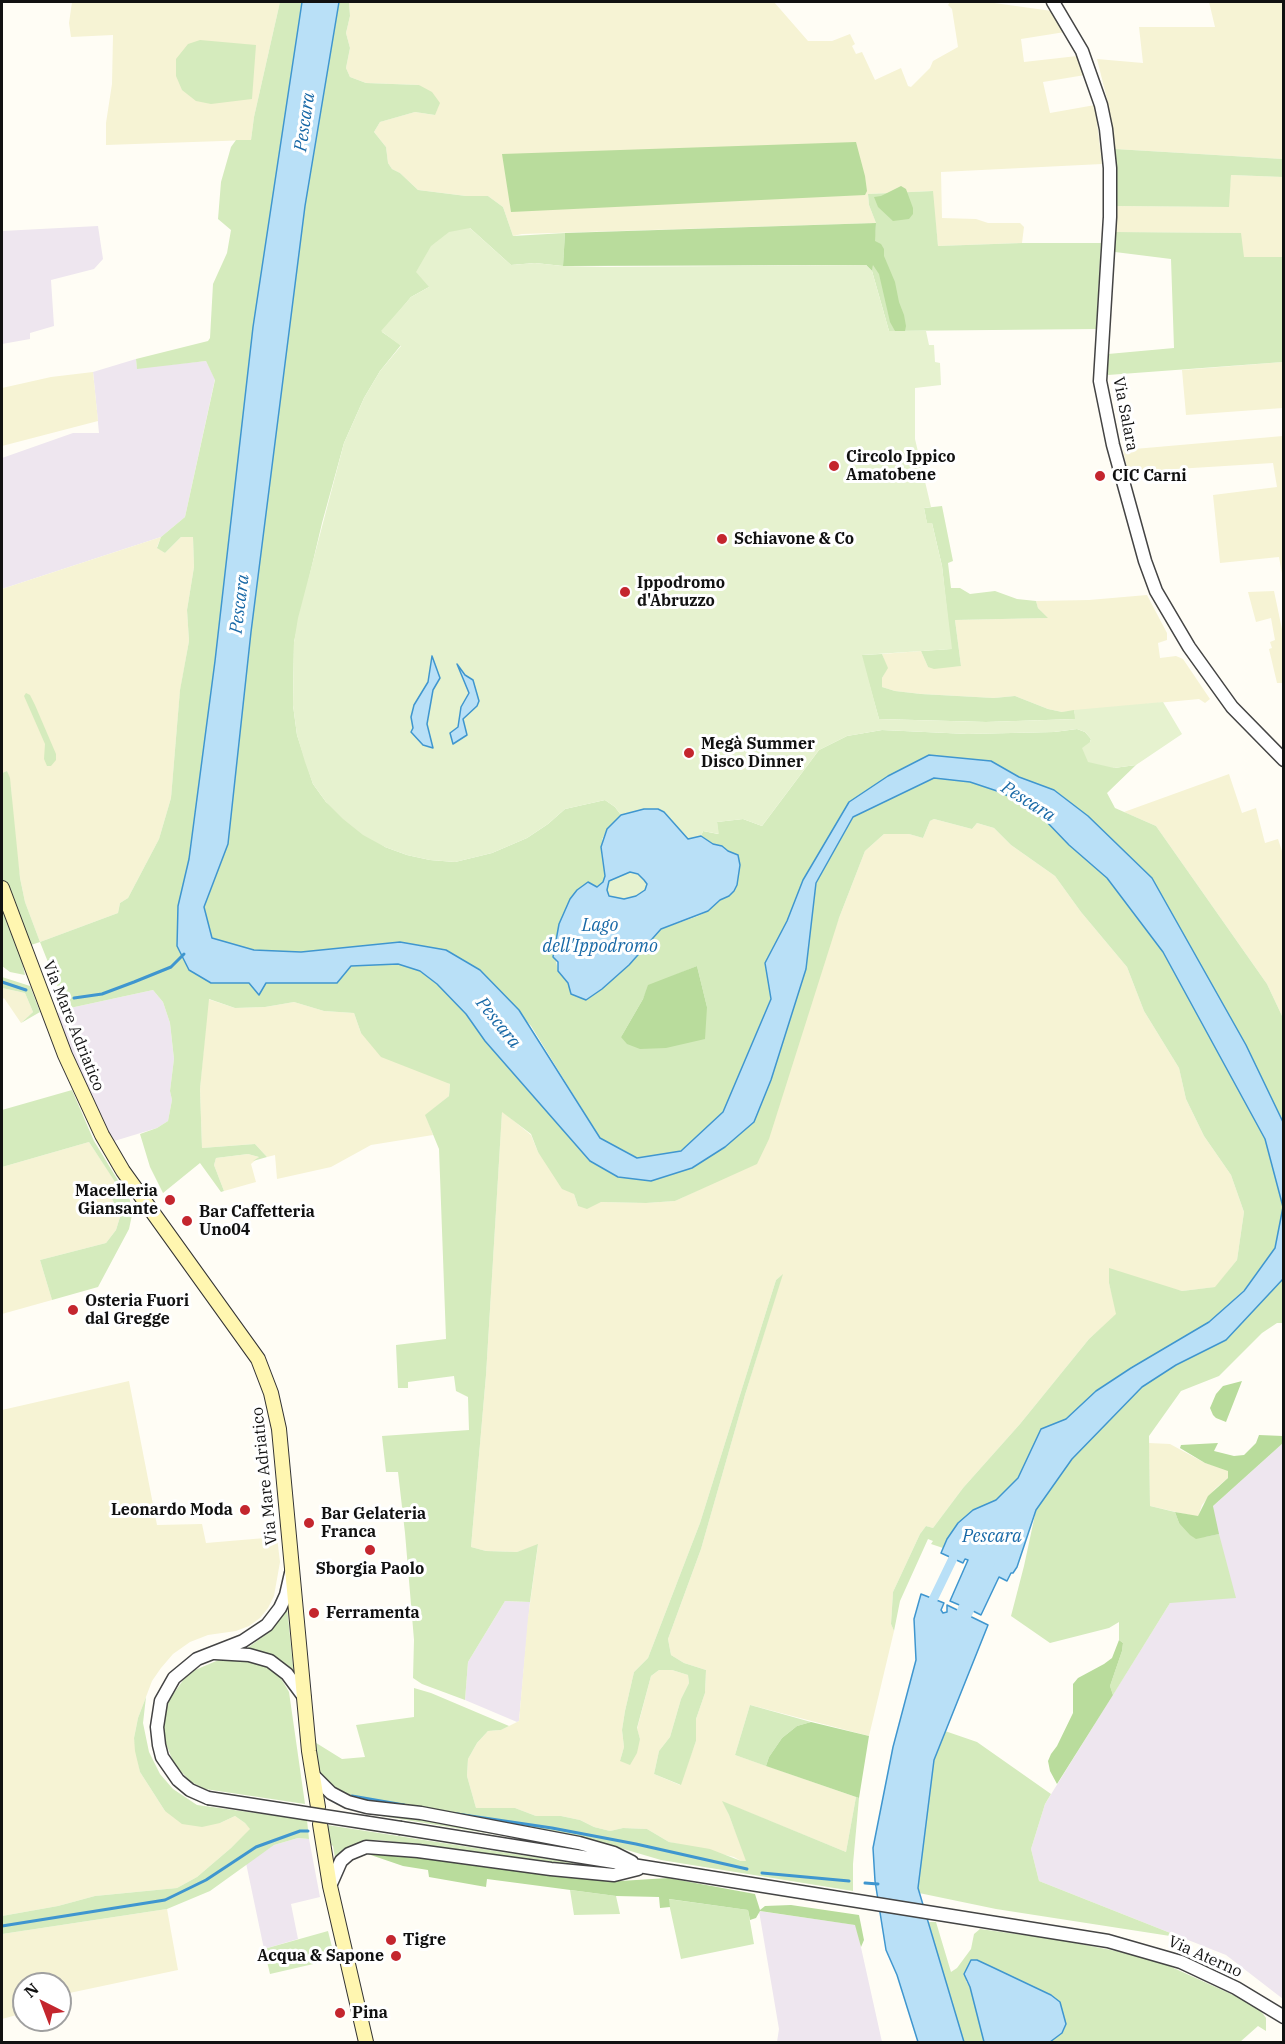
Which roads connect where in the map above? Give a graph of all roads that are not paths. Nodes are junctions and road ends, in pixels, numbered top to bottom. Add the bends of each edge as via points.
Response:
1 (1053, 2) edge
2 (1284, 760) edge
3 (2, 888) edge
4 (291, 1572) junction
5 (211, 1653) junction
6 (304, 1697) junction
7 (313, 1775) junction
8 (318, 1807) dead end
9 (320, 1824) dead end
10 (644, 1868) junction
11 (330, 1886) junction
12 (1284, 2017) edge
13 (366, 2043) edge

1 - 2 street, Via Salara via 1082,51 1106,129 1110,208 1100,381 1144,561 1156,591 1189,648 1232,707
3 - 4 main road, Via Mare Adriatico via 65,1054 102,1135 123,1171 258,1359 279,1429
4 - 5 street via 280,1608 267,1625 243,1641
4 - 6 main road, Via Mare Adriatico
5 - 6 street via 249,1655 270,1661 287,1674
5 - 10 street, Via Aterno, bridge via 174,1678 161,1701 157,1727 168,1768 190,1791 208,1798
6 - 7 main road, Via Mare Adriatico
7 - 8 main road, Via Mare Adriatico
7 - 10 street via 331,1793 348,1802 579,1844 614,1853
9 - 11 main road
10 - 11 street via 614,1875 366,1847 341,1861
10 - 12 street, Via Aterno via 1139,1948 1181,1962 1236,1988
11 - 13 main road

